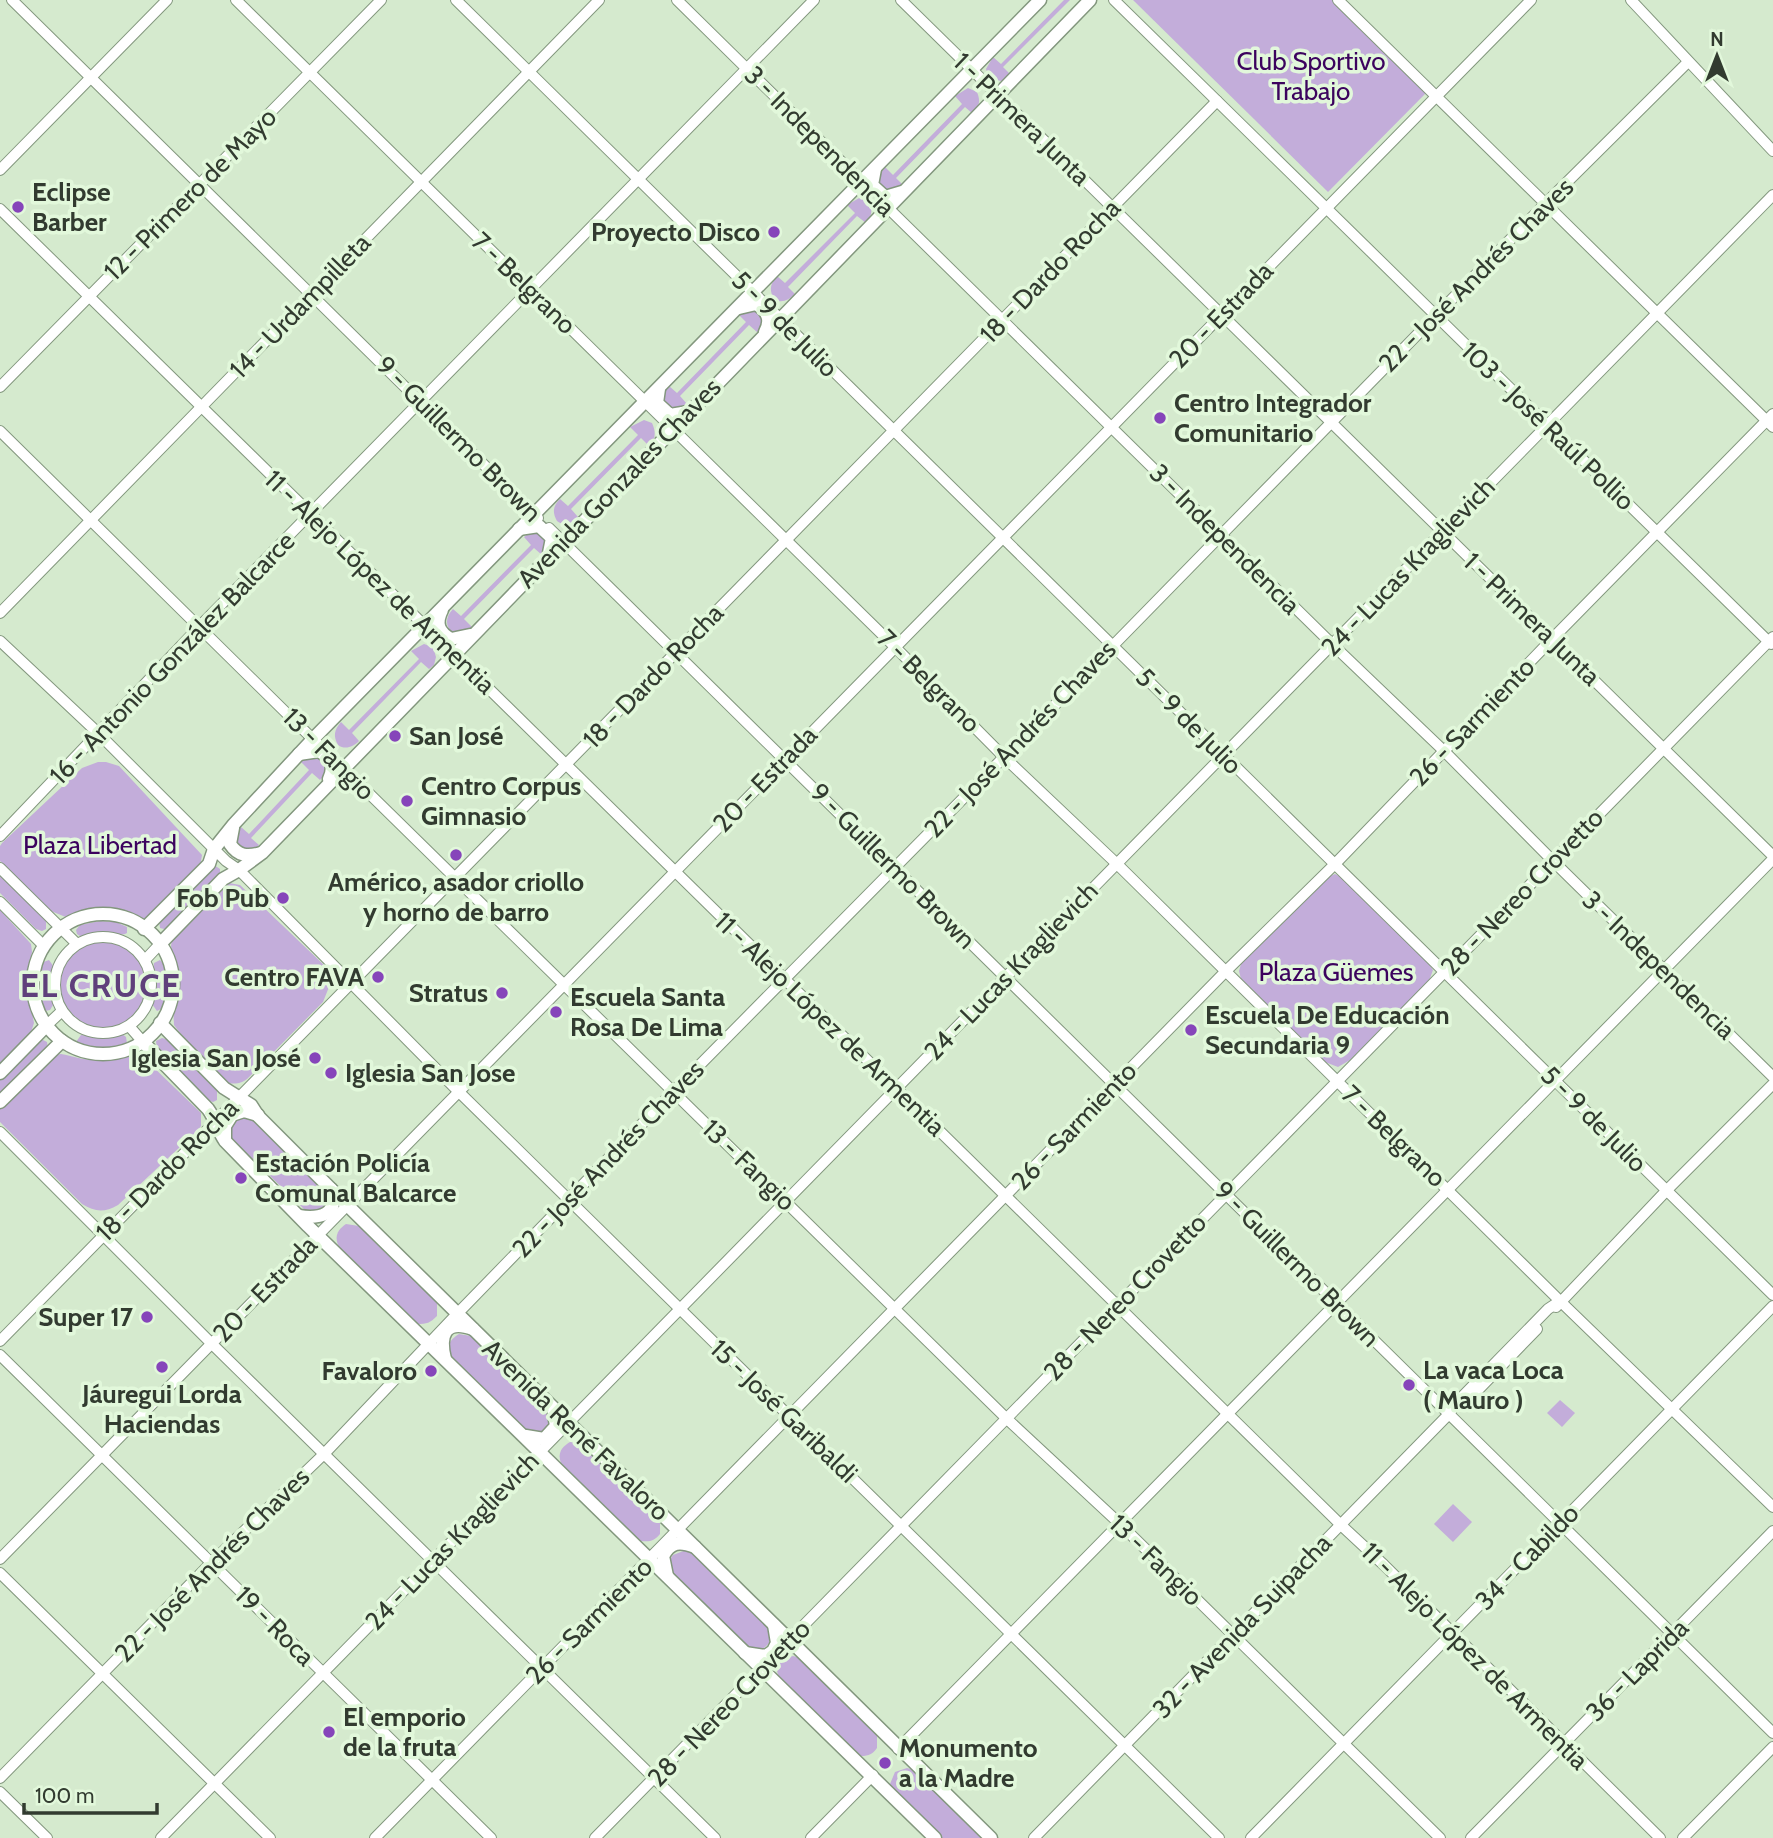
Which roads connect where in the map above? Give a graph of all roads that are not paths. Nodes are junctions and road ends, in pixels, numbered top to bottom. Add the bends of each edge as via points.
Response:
1 (12, 0) edge
2 (167, 0) edge
3 (236, 0) edge
4 (381, 0) edge
5 (456, 0) edge
6 (600, 0) edge
7 (677, 0) edge
8 (814, 0) edge
9 (901, 0) edge
10 (1040, 0) edge
11 (1090, 0) edge
12 (1114, 0) edge
13 (1338, 0) edge
14 (1531, 0) edge
15 (1631, 0) edge
16 (1688, 62) junction
17 (746, 68) junction
18 (971, 69) junction
19 (310, 72) junction
20 (529, 72) junction
21 (91, 77) junction
22 (997, 95) junction
23 (1436, 96) junction
24 (1217, 101) junction
25 (1773, 151) edge
26 (877, 166) junction
27 (0, 170) edge
28 (638, 179) junction
29 (861, 181) junction
30 (421, 182) junction
31 (200, 184) junction
32 (902, 192) junction
33 (1773, 195) edge
34 (1545, 204) junction
35 (888, 207) junction
36 (1112, 208) junction
37 (1326, 208) junction
38 (0, 209) edge
39 (530, 289) junction
40 (753, 292) junction
41 (311, 294) junction
42 (89, 297) junction
43 (736, 309) junction
44 (1657, 312) junction
45 (1221, 315) junction
46 (1435, 316) junction
47 (780, 318) junction
48 (1002, 320) junction
49 (764, 335) junction
50 (661, 385) junction
51 (0, 387) edge
52 (645, 401) junction
53 (421, 402) junction
54 (202, 407) junction
55 (689, 412) junction
56 (1771, 420) edge
57 (1331, 422) junction
58 (1548, 424) junction
59 (1111, 427) junction
60 (673, 428) junction
61 (894, 430) junction
62 (0, 431) edge
63 (310, 514) junction
64 (534, 514) junction
65 (91, 520) junction
66 (519, 529) junction
67 (1442, 531) junction
68 (1656, 532) junction
69 (1220, 534) junction
70 (1003, 538) junction
71 (786, 540) junction
72 (562, 541) junction
73 (548, 557) junction
74 (443, 607) junction
75 (0, 613) edge
76 (425, 626) junction
77 (200, 627) junction
78 (471, 635) junction
79 (1552, 639) junction
80 (0, 641) edge
81 (1771, 641) edge
82 (1332, 644) junction
83 (1112, 645) junction
84 (895, 647) junction
85 (676, 653) junction
86 (453, 654) junction
87 (97, 732) junction
88 (314, 738) junction
89 (1663, 748) junction
90 (1445, 752) junction
91 (299, 754) junction
92 (1224, 755) junction
93 (1004, 757) junction
94 (785, 760) junction
95 (566, 765) junction
96 (342, 768) junction
97 (327, 783) junction
98 (234, 824) junction
99 (0, 836) edge
100 (214, 849) junction
101 (262, 853) junction
102 (1773, 858) edge
103 (1553, 861) junction
104 (1116, 864) junction
105 (1335, 864) junction
106 (894, 867) junction
107 (0, 868) edge
108 (239, 870) junction
109 (675, 872) junction
110 (455, 877) junction
111 (0, 902) edge
112 (62, 928) junction
113 (144, 929) junction
114 (77, 944) junction
115 (160, 944) junction
116 (44, 946) junction
117 (145, 960) junction
118 (1226, 971) junction
119 (1664, 971) junction
120 (1444, 972) junction
121 (1005, 977) junction
122 (784, 979) junction
123 (352, 983) junction
124 (564, 984) junction
125 (62, 1011) junction
126 (160, 1023) junction
127 (47, 1026) junction
128 (129, 1026) junction
129 (62, 1041) junction
130 (143, 1042) junction
131 (0, 1073) edge
132 (1773, 1077) edge
133 (1338, 1080) junction
134 (1556, 1081) junction
135 (1114, 1084) junction
136 (1773, 1084) edge
137 (896, 1089) junction
138 (459, 1092) junction
139 (673, 1092) junction
140 (240, 1097) junction
141 (0, 1102) edge
142 (258, 1115) junction
143 (216, 1120) junction
144 (0, 1132) edge
145 (225, 1141) junction
146 (331, 1188) junction
147 (1449, 1190) junction
148 (1667, 1190) junction
149 (1226, 1194) junction
150 (1005, 1196) junction
151 (568, 1199) junction
152 (786, 1201) junction
153 (346, 1204) junction
154 (299, 1216) junction
155 (104, 1234) junction
156 (318, 1235) junction
157 (1773, 1295) edge
158 (1560, 1301) junction
159 (1337, 1304) junction
160 (1117, 1305) junction
161 (1773, 1306) edge
162 (894, 1308) junction
163 (680, 1309) junction
164 (457, 1314) junction
165 (473, 1329) junction
166 (0, 1341) edge
167 (212, 1343) junction
168 (429, 1343) junction
169 (0, 1355) edge
170 (445, 1359) junction
171 (552, 1407) junction
172 (1672, 1408) junction
173 (1449, 1414) junction
174 (1228, 1415) junction
175 (789, 1416) junction
176 (1006, 1418) junction
177 (568, 1423) junction
178 (522, 1435) junction
179 (540, 1452) junction
180 (324, 1454) junction
181 (102, 1456) junction
182 (1773, 1507) edge
183 (1560, 1523) junction
184 (1120, 1524) junction
185 (1341, 1525) junction
186 (901, 1526) junction
187 (678, 1530) junction
188 (1773, 1531) edge
189 (695, 1547) junction
190 (0, 1559) edge
191 (650, 1560) junction
192 (433, 1561) junction
193 (211, 1563) junction
194 (0, 1573) edge
195 (667, 1577) junction
196 (774, 1625) junction
197 (1451, 1634) junction
198 (1672, 1634) junction
199 (1012, 1635) junction
200 (1234, 1635) junction
201 (789, 1640) junction
202 (745, 1653) junction
203 (542, 1668) junction
204 (762, 1669) junction
205 (322, 1673) junction
206 (102, 1674) junction
207 (1773, 1733) edge
208 (1344, 1743) junction
209 (1564, 1744) junction
210 (1125, 1746) junction
211 (1773, 1747) edge
212 (898, 1749) junction
213 (873, 1775) junction
214 (0, 1778) edge
215 (655, 1779) junction
216 (433, 1780) junction
217 (214, 1784) junction
218 (0, 1792) edge
219 (47, 1838) edge
220 (161, 1838) edge
221 (270, 1838) edge
222 (375, 1838) edge
223 (491, 1838) edge
224 (595, 1838) edge
225 (715, 1838) edge
226 (811, 1838) edge
227 (935, 1838) edge
228 (991, 1838) edge
229 (1034, 1838) edge
230 (1219, 1838) edge
231 (1251, 1838) edge
232 (1440, 1838) edge
233 (1471, 1838) edge
234 (1660, 1838) edge
235 (1683, 1838) edge

1 - 21 street, 9 - Guillermo Brown
2 - 21 street
3 - 19 street, 7 - Belgrano
4 - 19 street, 12 - Primero de Mayo
5 - 20 street, 5 - 9 de Julio
6 - 20 street, 14 - Urdampilleta
7 - 17 street, 3 - Independencia
8 - 17 street, 16 - Antonio González Balcarce
9 - 18 street, 1 - Primera Junta
10 - 18 main road, Avenida Gonzales Chaves
11 - 22 main road, Avenida Gonzales Chaves
12 - 24 street, 103 - José Raúl Pollio
13 - 23 street
14 - 23 street, 20 - Estrada
15 - 16 street
16 - 25 street
16 - 34 street, 22 - José Andrés Chaves
17 - 28 street, 16 - Antonio González Balcarce
17 - 29 street, 3 - Independencia
18 - 22 street, 1 - Primera Junta
18 - 26 main road, Avenida Gonzales Chaves
19 - 30 street, 7 - Belgrano
19 - 31 street, 12 - Primero de Mayo
20 - 28 street, 5 - 9 de Julio
20 - 30 street, 14 - Urdampilleta
21 - 27 street
21 - 31 street, 9 - Guillermo Brown
22 - 32 main road, Avenida Gonzales Chaves
22 - 36 street, 1 - Primera Junta
23 - 34 street
23 - 37 street, 20 - Estrada
24 - 36 street, 18 - Dardo Rocha
24 - 37 street, 103 - José Raúl Pollio
26 - 29 main road, Avenida Gonzales Chaves
26 - 32 main road via 872,185 886,197
28 - 39 street, 16 - Antonio González Balcarce
28 - 40 street, 5 - 9 de Julio
29 - 35 street, 3 - Independencia
29 - 40 main road, Avenida Gonzales Chaves
30 - 39 street, 7 - Belgrano
30 - 41 street, 14 - Urdampilleta
31 - 41 street, 9 - Guillermo Brown
31 - 42 street, 12 - Primero de Mayo
32 - 35 main road, Avenida Gonzales Chaves
33 - 44 street, 24 - Lucas Kraglievich
34 - 44 street
34 - 46 street, 22 - José Andrés Chaves
35 - 47 main road, Avenida Gonzales Chaves
35 - 48 street, 3 - Independencia
36 - 45 street, 1 - Primera Junta
36 - 48 street, 18 - Dardo Rocha
37 - 45 street, 20 - Estrada
37 - 46 street, 103 - José Raúl Pollio
38 - 42 street, 11 - Alejo López de Armentia
39 - 52 street, 7 - Belgrano
39 - 53 street, 16 - Antonio González Balcarce
40 - 43 main road, Avenida Gonzales Chaves
40 - 47 street, 5 - 9 de Julio
41 - 53 street, 9 - Guillermo Brown
41 - 54 street, 14 - Urdampilleta
42 - 51 street, 12 - Primero de Mayo
42 - 54 street, 11 - Alejo López de Armentia
43 - 49 main road via 755,304 763,309 769,316
43 - 50 main road, Avenida Gonzales Chaves
44 - 56 street
44 - 58 street, 24 - Lucas Kraglievich
45 - 57 street, 1 - Primera Junta
45 - 59 street, 20 - Estrada
46 - 57 street, 22 - José Andrés Chaves
46 - 58 street, 103 - José Raúl Pollio
47 - 49 main road, Avenida Gonzales Chaves
47 - 61 street, 5 - 9 de Julio
48 - 59 street, 3 - Independencia
48 - 61 street, 18 - Dardo Rocha
49 - 55 main road, Avenida Gonzales Chaves
50 - 52 main road, Avenida Gonzales Chaves
50 - 55 main road via 657,403 663,411 670,415
52 - 60 street, 7 - Belgrano
52 - 64 main road, Avenida Gonzales Chaves
53 - 63 street, 16 - Antonio González Balcarce
53 - 64 street, 9 - Guillermo Brown
54 - 63 street, 11 - Alejo López de Armentia
54 - 65 street, 14 - Urdampilleta
55 - 60 main road, Avenida Gonzales Chaves
56 - 68 street, 26 - Sarmiento
57 - 67 street, 1 - Primera Junta
57 - 69 street, 22 - José Andrés Chaves
58 - 67 street, 24 - Lucas Kraglievich
58 - 68 street, 103 - José Raúl Pollio
59 - 69 street, 3 - Independencia
59 - 70 street, 20 - Estrada
60 - 71 street, 7 - Belgrano
60 - 72 main road, Avenida Gonzales Chaves
61 - 70 street, 5 - 9 de Julio
61 - 71 street, 18 - Dardo Rocha
62 - 65 street, 13 - Fangio
63 - 76 street, 11 - Alejo López de Armentia
63 - 77 street, 16 - Antonio González Balcarce
64 - 66 main road, Avenida Gonzales Chaves
64 - 72 street, 9 - Guillermo Brown
65 - 75 street, 14 - Urdampilleta
65 - 77 street, 13 - Fangio
66 - 73 main road via 539,526 546,530 552,538
66 - 74 main road, Avenida Gonzales Chaves
67 - 79 street, 1 - Primera Junta
67 - 82 street, 24 - Lucas Kraglievich
68 - 79 street, 26 - Sarmiento
68 - 81 street, 103 - José Raúl Pollio
69 - 82 street, 3 - Independencia
69 - 83 street, 22 - José Andrés Chaves
70 - 83 street, 5 - 9 de Julio
70 - 84 street, 20 - Estrada
71 - 84 street, 7 - Belgrano
71 - 85 street, 18 - Dardo Rocha
72 - 73 main road, Avenida Gonzales Chaves
72 - 85 street, 9 - Guillermo Brown
73 - 78 main road, Avenida Gonzales Chaves
74 - 76 main road, Avenida Gonzales Chaves
74 - 78 main road via 438,627 444,635 451,639
76 - 86 street, 11 - Alejo López de Armentia
76 - 88 main road, Avenida Gonzales Chaves
77 - 87 street, 16 - Antonio González Balcarce
77 - 88 street, 13 - Fangio
78 - 86 main road, Avenida Gonzales Chaves
79 - 89 street, 1 - Primera Junta
79 - 90 street, 26 - Sarmiento
80 - 87 street
81 - 89 street, 28 - Nereo Crovetto
82 - 90 street, 3 - Independencia
82 - 92 street, 24 - Lucas Kraglievich
83 - 92 street, 5 - 9 de Julio
83 - 93 street, 22 - José Andrés Chaves
84 - 93 street, 7 - Belgrano
84 - 94 street, 20 - Estrada
85 - 94 street, 9 - Guillermo Brown
85 - 95 street, 18 - Dardo Rocha
86 - 95 street, 11 - Alejo López de Armentia
86 - 96 main road, Avenida Gonzales Chaves
87 - 99 street, 16 - Antonio González Balcarce
87 - 100 street, 15 - José Garibaldi
88 - 91 main road, Avenida Gonzales Chaves
88 - 96 street, 13 - Fangio
89 - 102 street, 1 - Primera Junta
89 - 103 street, 28 - Nereo Crovetto
90 - 103 street, 3 - Independencia
90 - 105 street, 26 - Sarmiento
91 - 97 main road via 319,751 326,755 332,763
91 - 98 main road, Avenida Gonzales Chaves
92 - 104 street, 24 - Lucas Kraglievich
92 - 105 street, 5 - 9 de Julio
93 - 104 street, 7 - Belgrano
93 - 106 street, 22 - José Andrés Chaves
94 - 106 street, 9 - Guillermo Brown
94 - 109 street, 20 - Estrada
95 - 109 street, 11 - Alejo López de Armentia
95 - 110 street, 18 - Dardo Rocha
96 - 97 main road, Avenida Gonzales Chaves
96 - 110 street, 13 - Fangio
97 - 101 main road, Avenida Gonzales Chaves
98 - 100 main road, Avenida Gonzales Chaves
98 - 101 main road via 230,844 235,852 244,856
100 - 108 street, 15 - José Garibaldi
100 - 113 main road, Avenida Gonzales Chaves via 209,864
101 - 108 main road, Avenida Gonzales Chaves
102 - 119 street
103 - 119 street, 3 - Independencia
103 - 120 street, 28 - Nereo Crovetto
104 - 118 street, 7 - Belgrano
104 - 121 street, 24 - Lucas Kraglievich
105 - 118 street, 26 - Sarmiento
105 - 120 street, 5 - 9 de Julio
106 - 121 street, 9 - Guillermo Brown
106 - 122 street, 22 - José Andrés Chaves
107 - 112 street
108 - 115 main road, Avenida Gonzales Chaves via 223,879
108 - 123 street, 15 - José Garibaldi
109 - 122 street, 11 - Alejo López de Armentia
109 - 124 street, 20 - Estrada
110 - 123 street, 18 - Dardo Rocha
110 - 124 street, 13 - Fangio
111 - 116 street
112 - 113 main road via 81,918 111,915
112 - 114 street
112 - 116 main road
113 - 115 main road
114 - 117 street via 92,938 118,939
114 - 125 street via 56,974
115 - 117 street, Avenida Gonzales Chaves
115 - 126 main road via 173,986
116 - 127 main road via 33,984
117 - 128 street via 152,992 142,1016
118 - 133 street, 7 - Belgrano
118 - 135 street, 26 - Sarmiento
119 - 132 street, 3 - Independencia
119 - 134 street
120 - 133 street, 28 - Nereo Crovetto
120 - 134 street, 5 - 9 de Julio
121 - 135 street, 9 - Guillermo Brown
121 - 137 street, 24 - Lucas Kraglievich
122 - 137 street, 11 - Alejo López de Armentia
122 - 139 street, 22 - José Andrés Chaves
123 - 138 street, 15 - José Garibaldi
123 - 140 street, 18 - Dardo Rocha
124 - 138 street, 20 - Estrada
124 - 139 street, 13 - Fangio
125 - 127 street
125 - 128 street via 82,1029 95,1033 109,1034
126 - 130 main road
126 - 140 main road, Avenida René Favaloro via 225,1088
127 - 129 main road
127 - 131 main road
128 - 130 street, Avenida René Favaloro
129 - 130 main road via 96,1054 123,1051
129 - 141 main road
130 - 143 main road, Avenida René Favaloro
133 - 147 street, 7 - Belgrano
133 - 149 street, 28 - Nereo Crovetto
134 - 147 street
134 - 148 street, 5 - 9 de Julio
135 - 149 street, 9 - Guillermo Brown
135 - 150 street, 26 - Sarmiento
136 - 148 street, 32 - Avenida Suipacha
137 - 150 street, 11 - Alejo López de Armentia
137 - 152 street, 24 - Lucas Kraglievich
138 - 151 street, 15 - José Garibaldi
138 - 153 street, 20 - Estrada
139 - 151 street, 22 - José Andrés Chaves
139 - 152 street, 13 - Fangio
140 - 142 main road, Avenida René Favaloro
140 - 143 street, 18 - Dardo Rocha
142 - 145 main road via 244,1111 232,1115 225,1126
142 - 146 main road, Avenida René Favaloro
143 - 145 main road, Avenida René Favaloro
143 - 155 street, 18 - Dardo Rocha
144 - 155 street
145 - 154 main road, Avenida René Favaloro
146 - 153 main road, Avenida René Favaloro
146 - 154 main road via 332,1206 325,1215
147 - 158 street, 7 - Belgrano
147 - 159 street
148 - 157 street, 5 - 9 de Julio
148 - 158 street, 32 - Avenida Suipacha
149 - 159 street, 9 - Guillermo Brown
149 - 160 street, 28 - Nereo Crovetto
150 - 160 street, 11 - Alejo López de Armentia
150 - 162 street, 26 - Sarmiento
151 - 163 street, 15 - José Garibaldi
151 - 164 street, 22 - José Andrés Chaves
152 - 162 street, 13 - Fangio
152 - 163 street, 24 - Lucas Kraglievich
153 - 156 street, 20 - Estrada
153 - 164 main road, Avenida René Favaloro
154 - 156 main road, Avenida René Favaloro
155 - 166 street, 18 - Dardo Rocha
155 - 167 street
156 - 167 street, 20 - Estrada
156 - 168 main road, Avenida René Favaloro
158 - 172 street, 7 - Belgrano
158 - 173 street, 32 - Avenida Suipacha
159 - 173 street, 9 - Guillermo Brown
159 - 174 street
160 - 174 street, 11 - Alejo López de Armentia
160 - 176 street, 28 - Nereo Crovetto
161 - 172 street, 34 - Cabildo
162 - 175 street, 26 - Sarmiento
162 - 176 street, 13 - Fangio
163 - 175 street, 15 - José Garibaldi
163 - 177 street, 24 - Lucas Kraglievich
164 - 165 main road, Avenida René Favaloro
164 - 168 street, 22 - José Andrés Chaves
165 - 170 main road via 453,1326 446,1331 442,1339
165 - 171 main road, Avenida René Favaloro
167 - 180 street
167 - 181 street, 20 - Estrada
168 - 170 main road, Avenida René Favaloro
168 - 180 street, 22 - José Andrés Chaves
169 - 181 street, 19 - Roca
170 - 178 main road, Avenida René Favaloro
171 - 177 main road, Avenida René Favaloro
171 - 178 main road via 556,1426 551,1434 544,1440
172 - 182 street, 7 - Belgrano
172 - 183 street, 34 - Cabildo
173 - 183 street, 9 - Guillermo Brown
173 - 185 street, 32 - Avenida Suipacha
174 - 184 street
174 - 185 street, 11 - Alejo López de Armentia
175 - 186 street, 15 - José Garibaldi
175 - 187 street, 26 - Sarmiento
176 - 184 street, 13 - Fangio
176 - 186 street, 28 - Nereo Crovetto
177 - 179 street, 24 - Lucas Kraglievich
177 - 187 main road, Avenida René Favaloro
178 - 179 main road, Avenida René Favaloro
179 - 191 main road, Avenida René Favaloro
179 - 192 street, 24 - Lucas Kraglievich
180 - 192 street
180 - 193 street, 22 - José Andrés Chaves
181 - 190 street, 20 - Estrada
181 - 193 street, 19 - Roca
183 - 197 street, 34 - Cabildo
183 - 198 street, 9 - Guillermo Brown
184 - 199 street
184 - 200 street, 13 - Fangio
185 - 197 street, 11 - Alejo López de Armentia
185 - 200 street, 32 - Avenida Suipacha
186 - 199 street, 15 - José Garibaldi
186 - 201 street, 28 - Nereo Crovetto
187 - 189 main road, Avenida René Favaloro
187 - 191 street, 26 - Sarmiento
188 - 198 street, 36 - Laprida
189 - 195 main road via 674,1543 667,1548 663,1556
189 - 196 main road, Avenida René Favaloro
191 - 195 main road, Avenida René Favaloro
191 - 203 street, 26 - Sarmiento
192 - 203 street
192 - 205 street, 24 - Lucas Kraglievich
193 - 205 street, 19 - Roca
193 - 206 street, 22 - José Andrés Chaves
194 - 206 street
195 - 202 main road, Avenida René Favaloro
196 - 201 main road, Avenida René Favaloro
196 - 202 main road via 777,1643 772,1651 766,1656
197 - 208 street, 34 - Cabildo
197 - 209 street, 11 - Alejo López de Armentia
198 - 207 street, 9 - Guillermo Brown
198 - 209 street, 36 - Laprida
199 - 210 street, 15 - José Garibaldi
199 - 212 street
200 - 208 street, 13 - Fangio
200 - 210 street, 32 - Avenida Suipacha
201 - 204 street, 28 - Nereo Crovetto
201 - 212 main road, Avenida René Favaloro
202 - 204 main road, Avenida René Favaloro
203 - 215 street
203 - 216 street, 26 - Sarmiento
204 - 213 main road, Avenida René Favaloro
204 - 215 street, 28 - Nereo Crovetto
205 - 216 street, 19 - Roca
205 - 217 street, 24 - Lucas Kraglievich
206 - 214 street, 22 - José Andrés Chaves
206 - 217 street
208 - 231 street, 34 - Cabildo
208 - 232 street, 13 - Fangio
209 - 233 street, 36 - Laprida
209 - 234 street, 11 - Alejo López de Armentia
210 - 229 street, 32 - Avenida Suipacha
210 - 230 street, 15 - José Garibaldi
211 - 235 street
212 - 228 main road, Avenida René Favaloro
213 - 226 street
213 - 227 main road, Avenida René Favaloro
215 - 224 street, 28 - Nereo Crovetto
215 - 225 street
216 - 222 street, 26 - Sarmiento
216 - 223 street, 19 - Roca
217 - 220 street, 24 - Lucas Kraglievich
217 - 221 street
218 - 219 street

